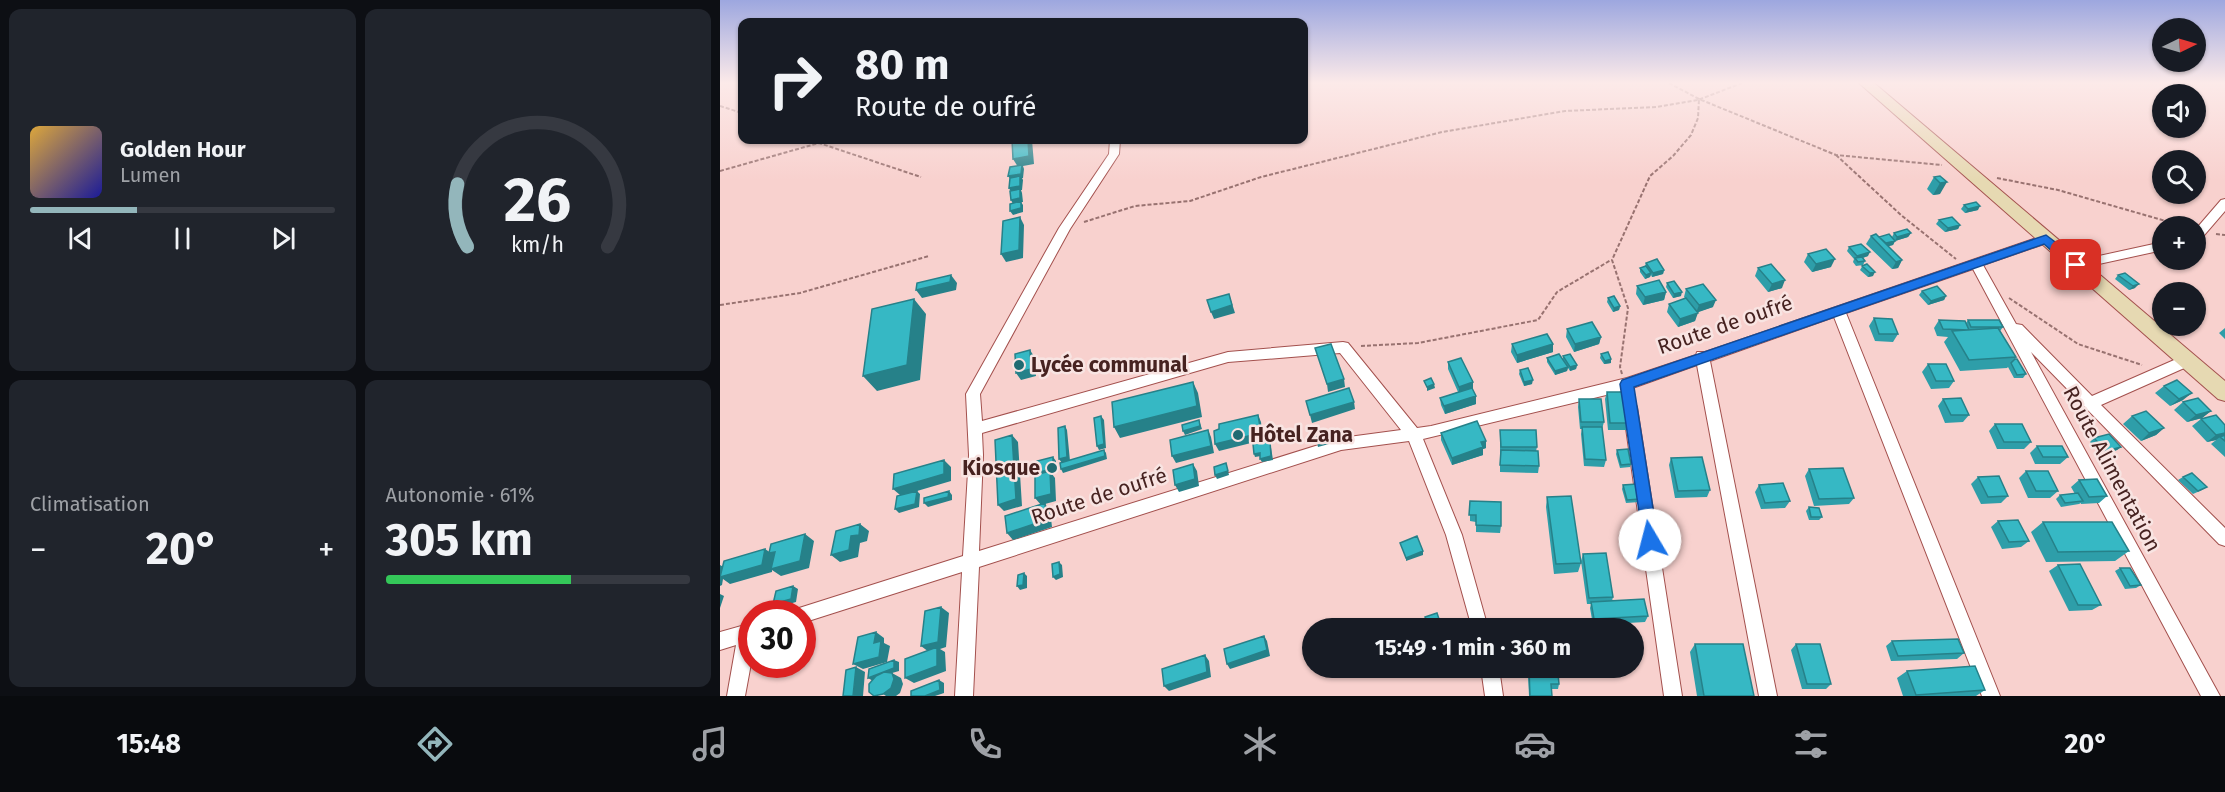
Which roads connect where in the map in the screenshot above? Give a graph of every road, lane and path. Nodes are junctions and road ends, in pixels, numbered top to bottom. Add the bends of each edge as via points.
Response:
1 (1539, 115) edge
2 (1700, 115) edge
3 (1739, 115) edge
4 (1904, 115) edge
5 (819, 144) joint
6 (1115, 144) edge
7 (720, 171) edge
8 (1970, 173) junction
9 (921, 177) dead end
10 (2225, 203) edge
11 (2152, 217) edge
12 (2206, 225) edge
13 (1065, 228) junction
14 (2046, 239) junction
15 (2152, 248) edge
16 (929, 256) dead end
17 (1612, 260) junction
18 (1976, 263) junction
19 (2076, 265) junction
20 (720, 305) edge
21 (1838, 310) junction
22 (2007, 319) junction
23 (1343, 346) junction
24 (1702, 356) junction
25 (2187, 361) junction
26 (1627, 384) junction
27 (2225, 393) edge
28 (2091, 403) junction
29 (975, 429) junction
30 (1413, 434) junction
31 (2225, 538) edge
32 (971, 560) junction
33 (816, 610) edge
34 (1477, 618) edge
35 (738, 635) edge
36 (720, 641) edge
37 (740, 678) edge
38 (1491, 678) edge
39 (736, 696) edge
40 (964, 696) edge
41 (1494, 696) edge
42 (1673, 696) edge
43 (1768, 696) edge
44 (1991, 696) edge
45 (2211, 696) edge

1 - 13 path via 1442,132 1261,177 1190,201 1135,206
2 - 17 path via 1677,153 1650,176
3 - 8 path via 1836,155 1931,162
4 - 8 street
5 - 7 path
5 - 9 path
6 - 13 street via 1114,154
8 - 11 path via 2058,190
8 - 14 street
10 - 12 street
13 - 29 street via 974,394
14 - 18 street, Route de oufré
14 - 19 street
15 - 19 street
16 - 20 path via 847,281 747,303
17 - 23 path via 1557,292 1538,320 1418,343
17 - 26 path via 1628,308 1620,367
18 - 21 street, Route de oufré
18 - 22 street, Route Alimentation
19 - 25 street
21 - 24 street, Route de oufré
21 - 44 street
22 - 28 street
22 - 45 street, Route Alimentation
23 - 29 street via 1228,357
23 - 30 street
24 - 26 street, Route de oufré
24 - 43 street
25 - 27 street
25 - 28 street
26 - 30 street, Route de oufré
26 - 42 street
28 - 31 street
29 - 32 street
30 - 32 street, Route de oufré via 1341,444
30 - 34 street via 1454,534
32 - 33 street, Route de oufré
32 - 40 street
35 - 36 street
37 - 39 street
38 - 41 street

